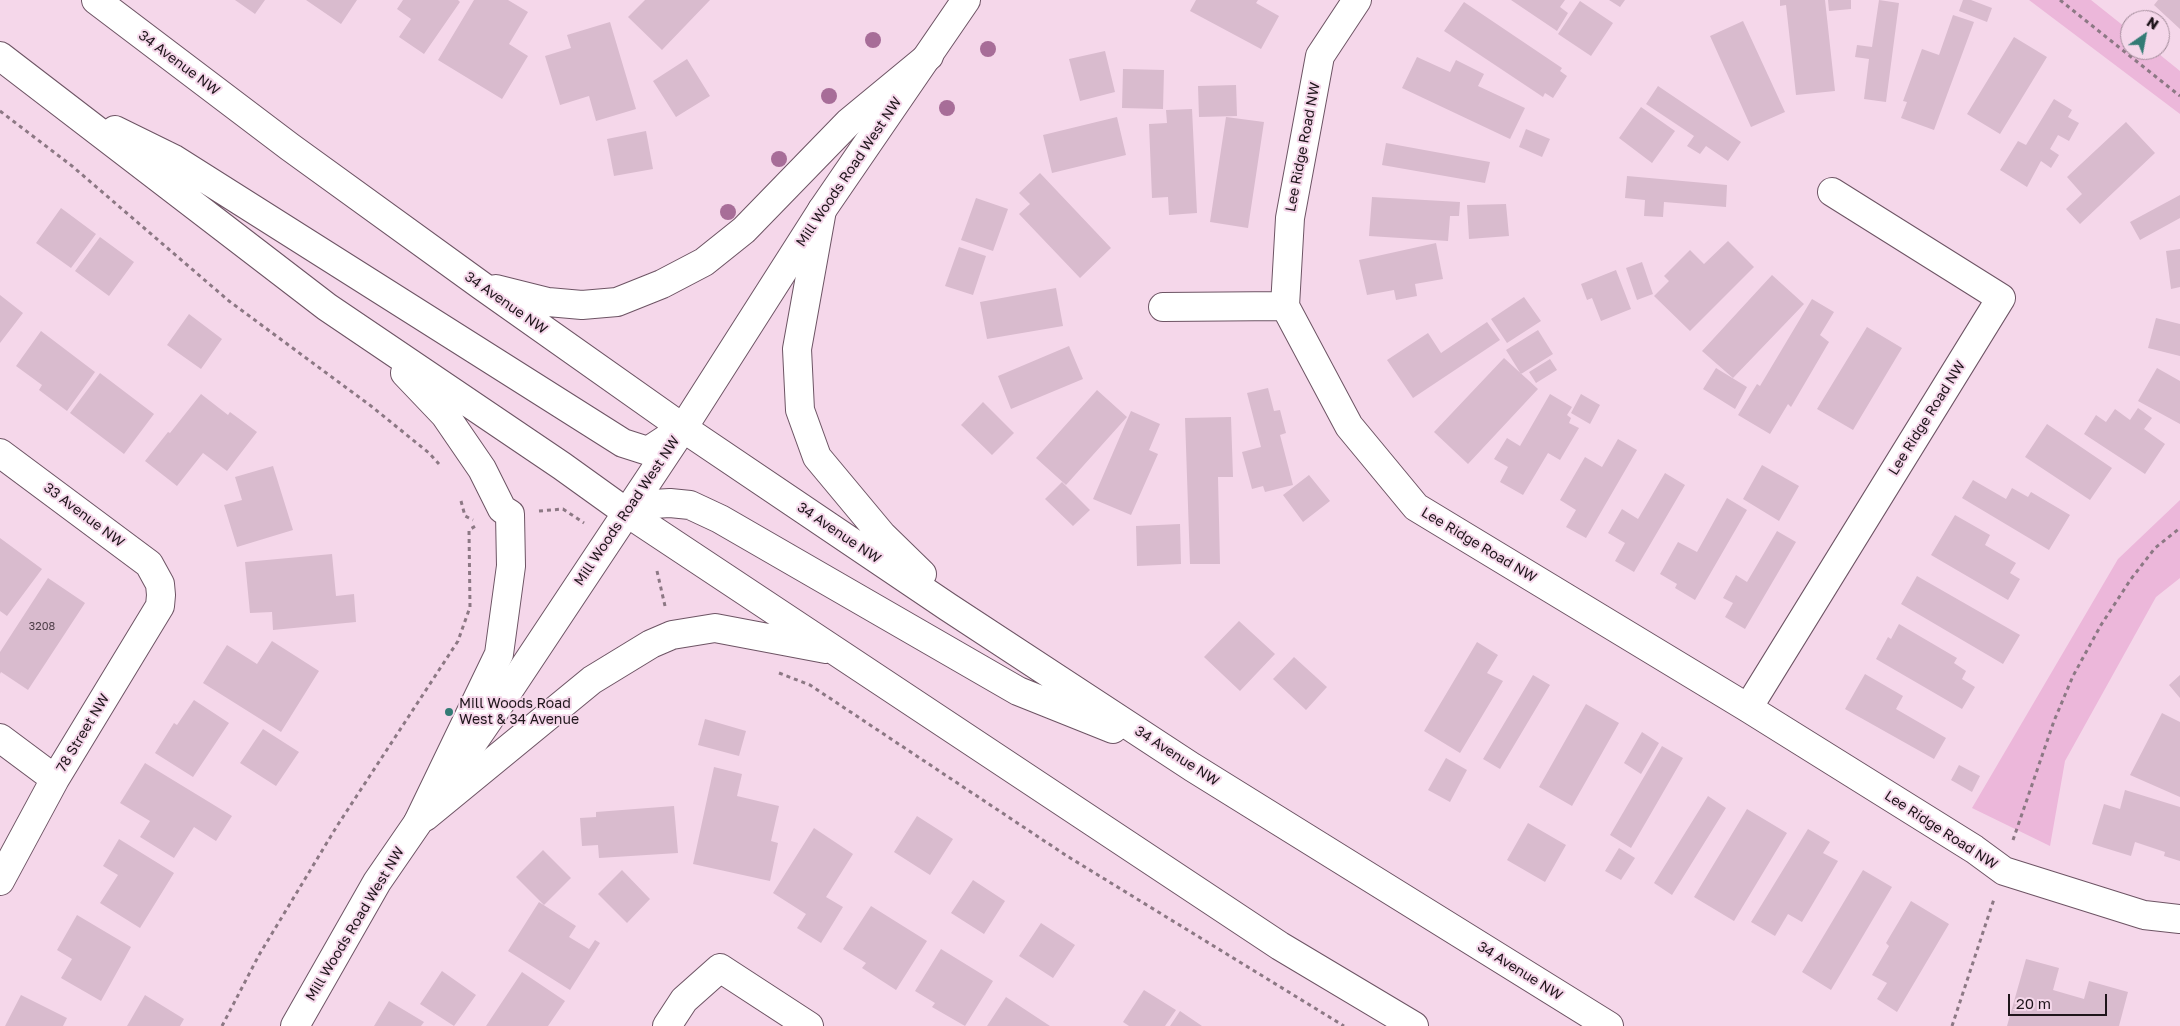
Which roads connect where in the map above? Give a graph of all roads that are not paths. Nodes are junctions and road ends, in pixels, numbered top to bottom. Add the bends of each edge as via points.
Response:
1 (96, 0) edge
2 (966, 0) edge
3 (1357, 0) edge
4 (0, 56) edge
5 (929, 56) junction
6 (62, 104) junction
7 (1832, 192) dead end
8 (822, 210) junction
9 (482, 286) junction
10 (1285, 306) junction
11 (1164, 307) dead end
12 (368, 334) junction
13 (683, 428) junction
14 (0, 453) edge
15 (626, 512) junction
16 (160, 584) joint
17 (965, 617) junction
18 (840, 652) junction
19 (1748, 708) junction
20 (0, 738) edge
21 (1170, 752) junction
22 (55, 779) junction
23 (418, 822) junction
24 (0, 881) edge
25 (2180, 919) edge
26 (295, 1026) edge
27 (667, 1026) edge
28 (809, 1026) edge
29 (1414, 1026) edge
30 (1609, 1026) edge

1 - 9 main road, 34 Avenue NW via 290,147
2 - 5 main road, Mill Woods Road West NW
3 - 10 main road, Lee Ridge Road NW via 1320,56 1290,218
4 - 6 main road
5 - 8 main road, Mill Woods Road West NW
5 - 9 main road via 850,122 744,230 704,262 662,284 617,302 582,305 548,302
6 - 12 main road via 327,307
6 - 13 main road via 174,159 623,443 648,450
7 - 19 main road, Lee Ridge Road NW via 2001,298
8 - 13 main road, Mill Woods Road West NW
8 - 17 main road via 797,349 800,410 817,457 882,535
9 - 13 main road, 34 Avenue NW
10 - 11 main road
10 - 19 main road, Lee Ridge Road NW via 1349,426 1416,507
12 - 15 main road
12 - 23 main road via 446,415 482,468 502,509 510,514 511,566 499,654
13 - 15 main road, Mill Woods Road West NW
13 - 17 main road, 34 Avenue NW
14 - 16 main road, 33 Avenue NW via 149,564
15 - 18 main road
15 - 21 main road via 653,504 690,505 720,519 1018,691
15 - 23 main road, Mill Woods Road West NW
16 - 22 main road, 78 Street NW via 160,606
17 - 21 main road, 34 Avenue NW
18 - 23 main road via 715,628 672,635 592,680
18 - 29 main road via 1280,946
19 - 25 main road, Lee Ridge Road NW via 2004,871 2144,915
20 - 22 main road
21 - 30 main road, 34 Avenue NW
22 - 24 main road, 78 Street NW
23 - 26 main road, Mill Woods Road West NW via 377,882
27 - 28 main road via 684,1000 720,968

